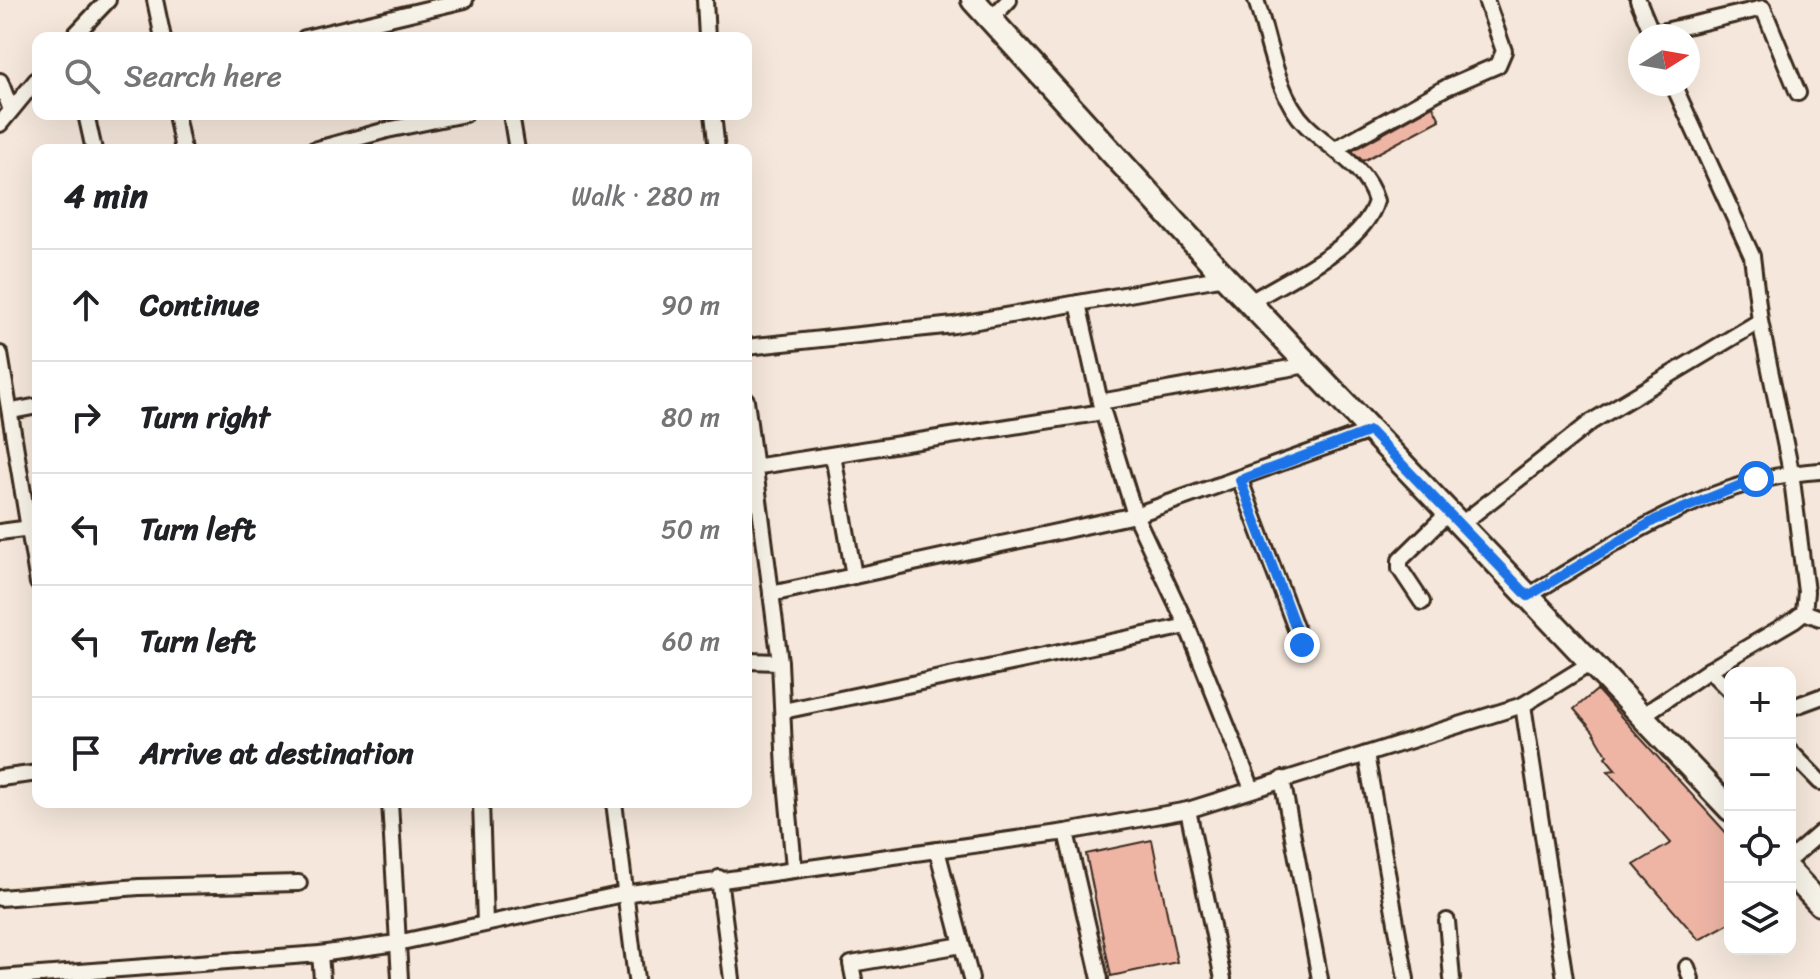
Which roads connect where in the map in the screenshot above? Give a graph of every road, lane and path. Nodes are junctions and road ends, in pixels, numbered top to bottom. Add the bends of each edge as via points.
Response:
1 (108, 0) edge
2 (155, 0) edge
3 (465, 0) edge
4 (705, 0) edge
5 (973, 0) edge
6 (1009, 0) edge
7 (1256, 0) edge
8 (1486, 0) edge
9 (1638, 0) edge
10 (1762, 4) edge
11 (991, 19) junction
12 (366, 23) junction
13 (1648, 24) edge
14 (1692, 24) edge
15 (78, 32) edge
16 (162, 32) edge
17 (329, 32) edge
18 (368, 32) edge
19 (707, 32) edge
20 (0, 81) edge
21 (32, 85) edge
22 (1798, 93) dead end
23 (1679, 96) edge
24 (11, 110) junction
25 (87, 120) edge
26 (177, 120) edge
27 (385, 120) edge
28 (436, 120) edge
29 (512, 120) edge
30 (714, 120) edge
31 (0, 124) edge
32 (387, 130) junction
33 (93, 144) edge
34 (182, 144) edge
35 (336, 144) edge
36 (516, 144) edge
37 (716, 144) edge
38 (1337, 148) junction
39 (1225, 277) junction
40 (1078, 303) junction
41 (1249, 303) junction
42 (1760, 321) junction
43 (752, 346) edge
44 (0, 354) edge
45 (1307, 365) junction
46 (32, 407) edge
47 (1102, 407) junction
48 (12, 411) junction
49 (1370, 431) junction
50 (833, 455) junction
51 (752, 468) edge
52 (1820, 471) edge
53 (1791, 472) junction
54 (752, 474) edge
55 (1240, 480) junction
56 (1135, 515) junction
57 (32, 517) edge
58 (1454, 519) junction
59 (32, 528) edge
60 (0, 532) edge
61 (854, 576) junction
62 (1813, 591) edge
63 (771, 594) junction
64 (1528, 596) junction
65 (1422, 602) dead end
66 (1804, 612) junction
67 (1820, 618) edge
68 (1187, 626) junction
69 (1302, 645) dead end
70 (752, 661) edge
71 (780, 662) junction
72 (1591, 663) junction
73 (1709, 670) junction
74 (1724, 685) edge
75 (1820, 697) edge
76 (1523, 705) junction
77 (1796, 706) edge
78 (783, 711) junction
79 (1642, 716) junction
80 (1366, 754) junction
81 (1796, 757) edge
82 (32, 774) edge
83 (0, 778) edge
84 (1282, 779) junction
85 (1820, 782) edge
86 (1252, 789) junction
87 (1724, 803) edge
88 (390, 808) edge
89 (481, 808) edge
90 (615, 808) edge
91 (1188, 810) junction
92 (1066, 832) junction
93 (1820, 833) edge
94 (937, 850) junction
95 (1796, 854) edge
96 (794, 867) junction
97 (719, 878) junction
98 (1796, 878) edge
99 (299, 883) dead end
100 (623, 894) junction
101 (0, 898) edge
102 (1820, 904) edge
103 (1447, 921) dead end
104 (485, 923) junction
105 (397, 943) junction
106 (962, 945) junction
107 (320, 954) junction
108 (197, 972) edge
109 (0, 978) edge
110 (322, 979) edge
111 (400, 979) edge
112 (636, 979) edge
113 (732, 979) edge
114 (854, 979) edge
115 (971, 979) edge
116 (1100, 979) edge
117 (1223, 979) edge
118 (1320, 979) edge
119 (1406, 979) edge
120 (1452, 979) edge
121 (1565, 979) edge

1 - 15 street
2 - 16 street
3 - 12 street
4 - 19 street
5 - 11 street
6 - 11 street
7 - 38 street via 1287,99 1306,125
8 - 38 street via 1504,51 1498,65
9 - 13 street
10 - 14 street
10 - 22 street
11 - 39 street
12 - 17 street
12 - 18 street
20 - 24 street
21 - 24 street
23 - 42 street via 1752,256
24 - 31 street
25 - 33 street
26 - 34 street
27 - 32 street
28 - 32 street
29 - 36 street
30 - 37 street
32 - 35 street
38 - 41 street via 1372,189 1373,210 1340,247
39 - 40 street
39 - 41 street
40 - 43 street via 954,325
40 - 47 street
41 - 45 street
42 - 53 street
42 - 58 street via 1591,422
44 - 48 street
45 - 47 street
45 - 49 street
46 - 48 street
47 - 50 street
47 - 56 street
48 - 57 street
49 - 55 street
49 - 58 street
50 - 51 street
50 - 61 street
52 - 53 street
53 - 62 street
53 - 64 street via 1756,479 1655,520
54 - 63 street
55 - 56 street
55 - 69 street
56 - 61 street
56 - 68 street
58 - 64 street
58 - 65 street via 1400,560 1400,569
59 - 60 street
61 - 63 street
62 - 66 street
63 - 71 street
64 - 72 street
66 - 67 street
66 - 73 street
68 - 78 street
68 - 86 street
70 - 71 street
71 - 78 street
72 - 76 street
72 - 79 street
73 - 74 street
73 - 79 street
75 - 77 street
76 - 80 street
76 - 121 street
78 - 96 street
79 - 87 street
80 - 84 street
80 - 119 street
81 - 85 street
82 - 83 street
84 - 86 street
84 - 118 street
86 - 91 street
88 - 105 street
89 - 104 street
90 - 100 street
91 - 92 street
91 - 117 street
92 - 94 street
92 - 116 street
93 - 95 street
94 - 96 street
94 - 106 street
96 - 97 street
97 - 100 street
97 - 113 street
98 - 102 street
99 - 101 street via 139,887
100 - 104 street
100 - 112 street
103 - 120 street
104 - 105 street
105 - 107 street
105 - 111 street
106 - 114 street via 851,964
106 - 115 street
107 - 108 street
107 - 110 street
108 - 109 street

